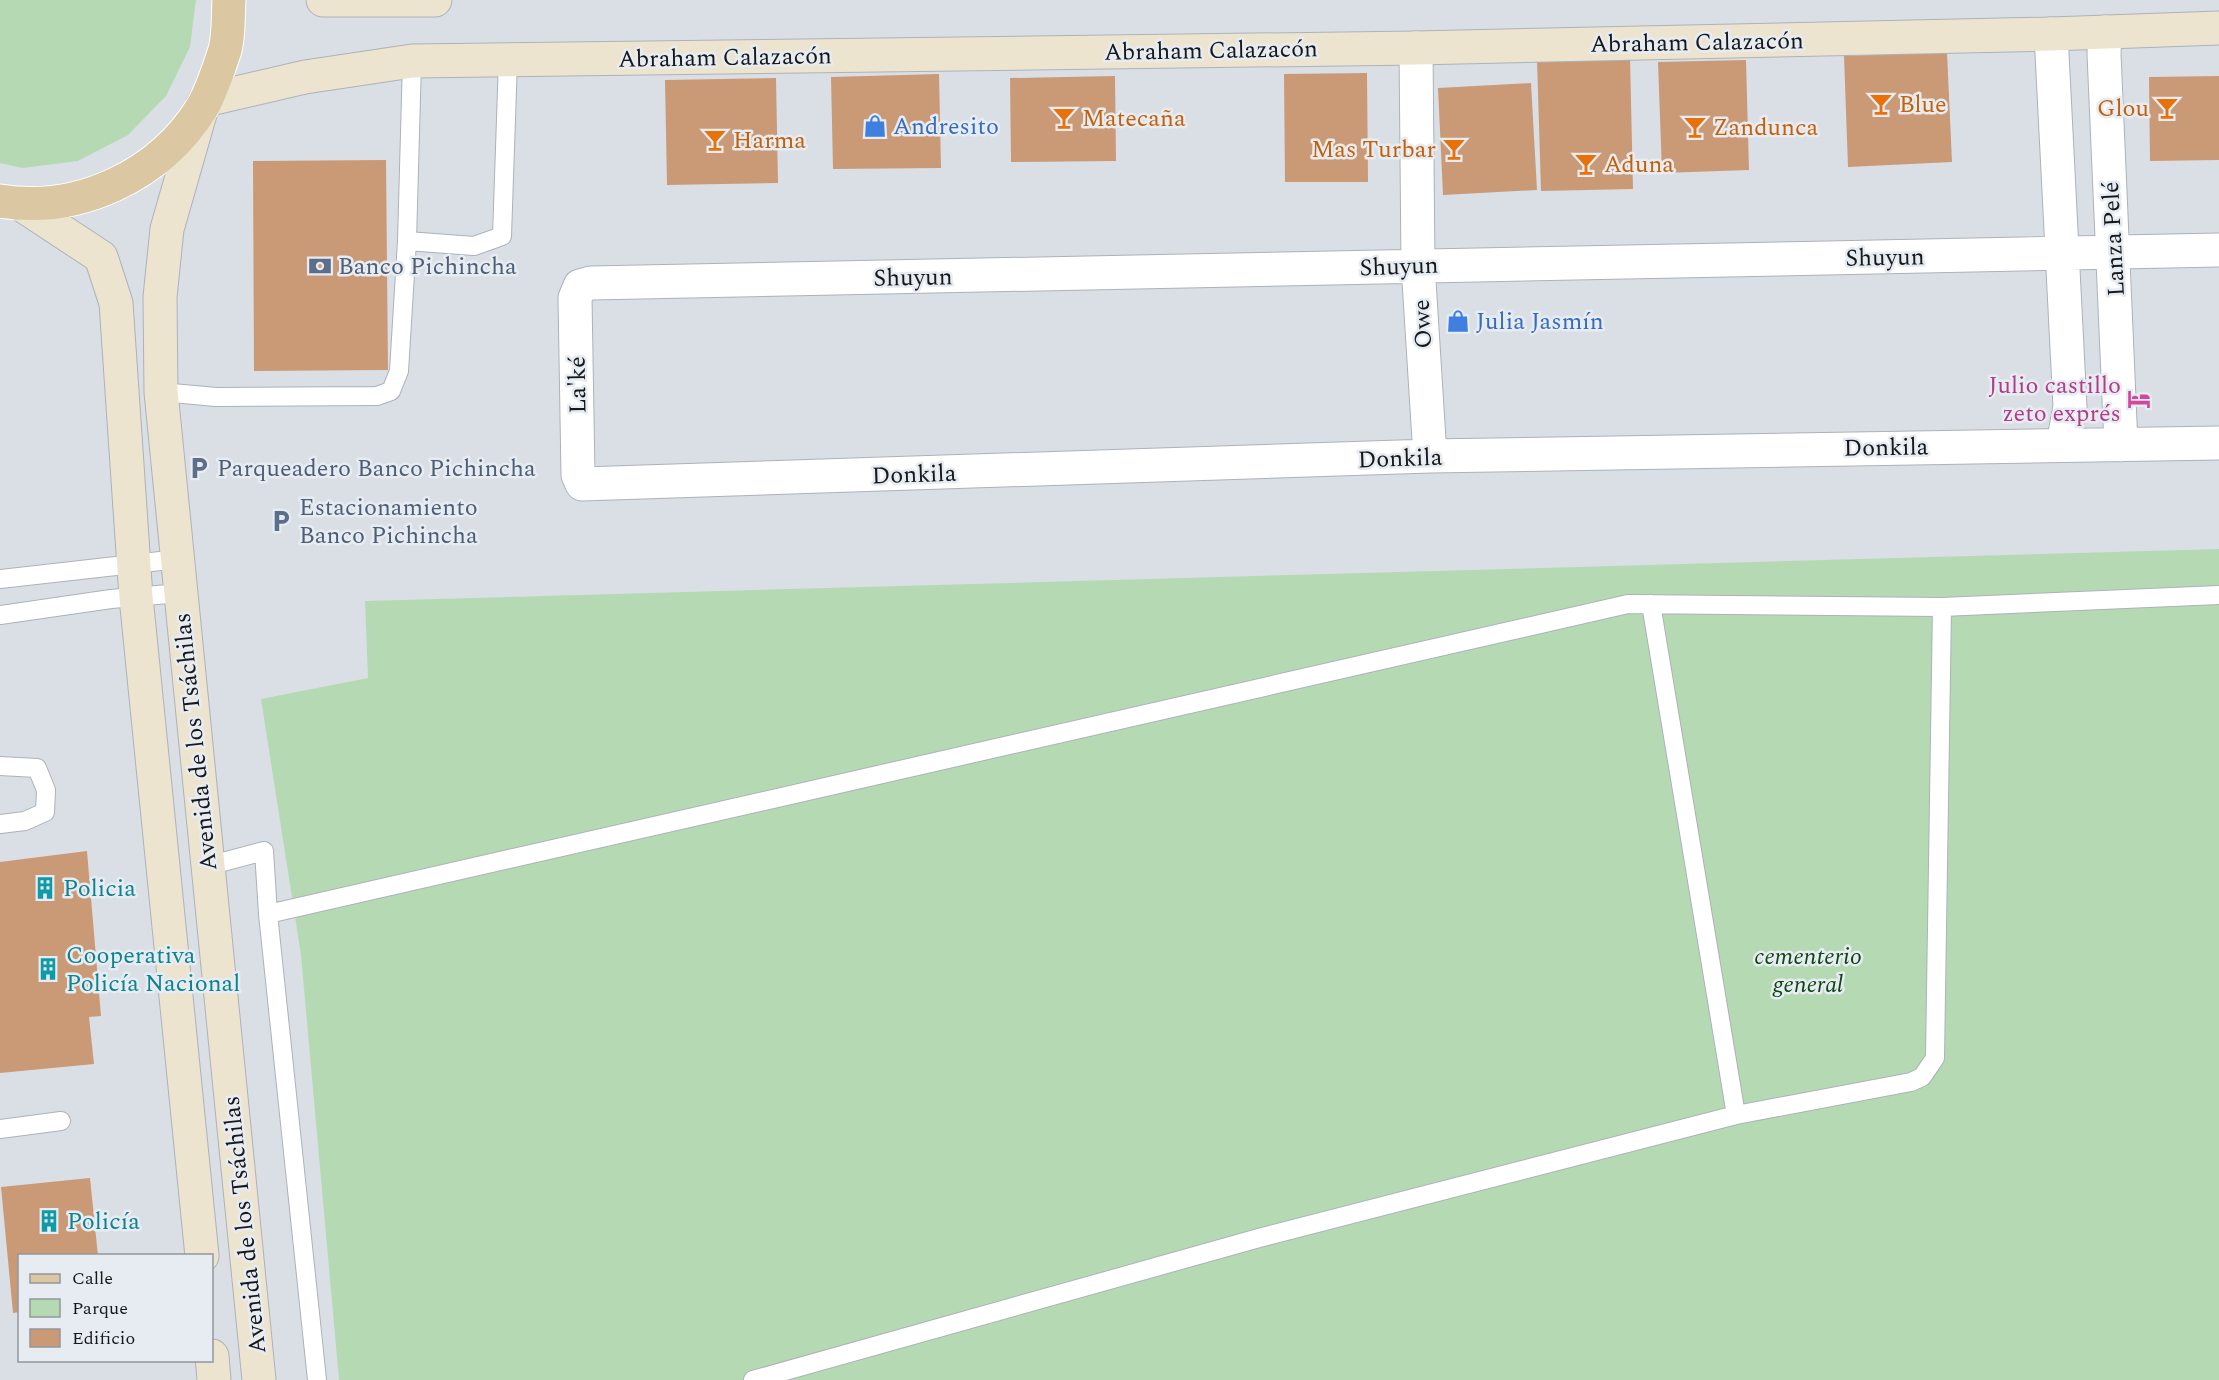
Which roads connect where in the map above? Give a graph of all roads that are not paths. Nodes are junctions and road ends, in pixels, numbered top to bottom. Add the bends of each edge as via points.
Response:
1 (229, 0) edge
2 (323, 0) edge
3 (435, 0) edge
4 (2219, 28) edge
5 (2105, 32) junction
6 (2051, 34) junction
7 (1416, 48) junction
8 (508, 60) junction
9 (412, 61) junction
10 (204, 104) junction
11 (11, 203) edge
12 (407, 241) junction
13 (2219, 250) edge
14 (2114, 253) junction
15 (2063, 254) junction
16 (1418, 265) junction
17 (580, 286) joint
18 (161, 392) junction
19 (2219, 443) edge
20 (2063, 444) junction
21 (2121, 445) junction
22 (1430, 456) junction
23 (582, 484) joint
24 (178, 559) junction
25 (135, 562) junction
26 (0, 579) edge
27 (180, 593) junction
28 (2219, 595) edge
29 (136, 597) junction
30 (1651, 604) junction
31 (1942, 607) junction
32 (0, 615) edge
33 (0, 766) edge
34 (0, 824) edge
35 (208, 866) junction
36 (267, 914) junction
37 (1736, 1116) junction
38 (61, 1120) dead end
39 (0, 1129) edge
40 (202, 1254) edge
41 (212, 1362) edge
42 (214, 1380) edge
43 (259, 1380) edge
44 (317, 1380) edge
45 (753, 1380) edge

1 - 10 main road via 225,48
2 - 3 main road
4 - 5 main road, Abraham Calazacón
5 - 6 main road, Abraham Calazacón
5 - 14 street, Lanza Pelé
6 - 7 main road, Abraham Calazacón
6 - 15 street
7 - 8 main road, Abraham Calazacón
7 - 16 street, Owe
8 - 9 main road, Abraham Calazacón
8 - 12 lane via 502,236 474,246
9 - 10 main road, Abraham Calazacón via 304,77
9 - 12 lane
10 - 11 main road via 169,149 126,181 75,200
10 - 18 main road, Avenida de los Tsáchilas via 167,229 160,297
11 - 25 main road, Avenida de los Tsáchilas via 101,257 116,303
12 - 18 lane via 399,371 391,391 377,396 216,397
13 - 14 street, Shuyun
14 - 15 street, Shuyun
14 - 21 street, Lanza Pelé
15 - 16 street, Shuyun
15 - 20 street via 2070,407
16 - 17 street, Shuyun
16 - 22 street, Owe
17 - 23 street, La'ké via 576,298 578,475
18 - 24 main road, Avenida de los Tsáchilas
19 - 21 street, Donkila
20 - 21 street, Donkila
20 - 22 street, Donkila
22 - 23 street, Donkila
24 - 25 lane
24 - 27 main road, Avenida de los Tsáchilas
25 - 26 lane
25 - 29 main road, Avenida de los Tsáchilas
27 - 29 lane
27 - 35 main road, Avenida de los Tsáchilas
28 - 31 lane
29 - 32 lane
29 - 40 main road, Avenida de los Tsáchilas
30 - 31 lane
30 - 36 lane via 1628,604
30 - 37 lane
31 - 37 lane via 1935,1058 1922,1077 1911,1082
33 - 34 lane via 36,768 45,790 45,812 25,821
35 - 36 lane via 264,851
35 - 43 main road, Avenida de los Tsáchilas
36 - 44 lane
37 - 45 lane via 1260,1238
38 - 39 lane
41 - 42 main road, Avenida de los Tsáchilas

